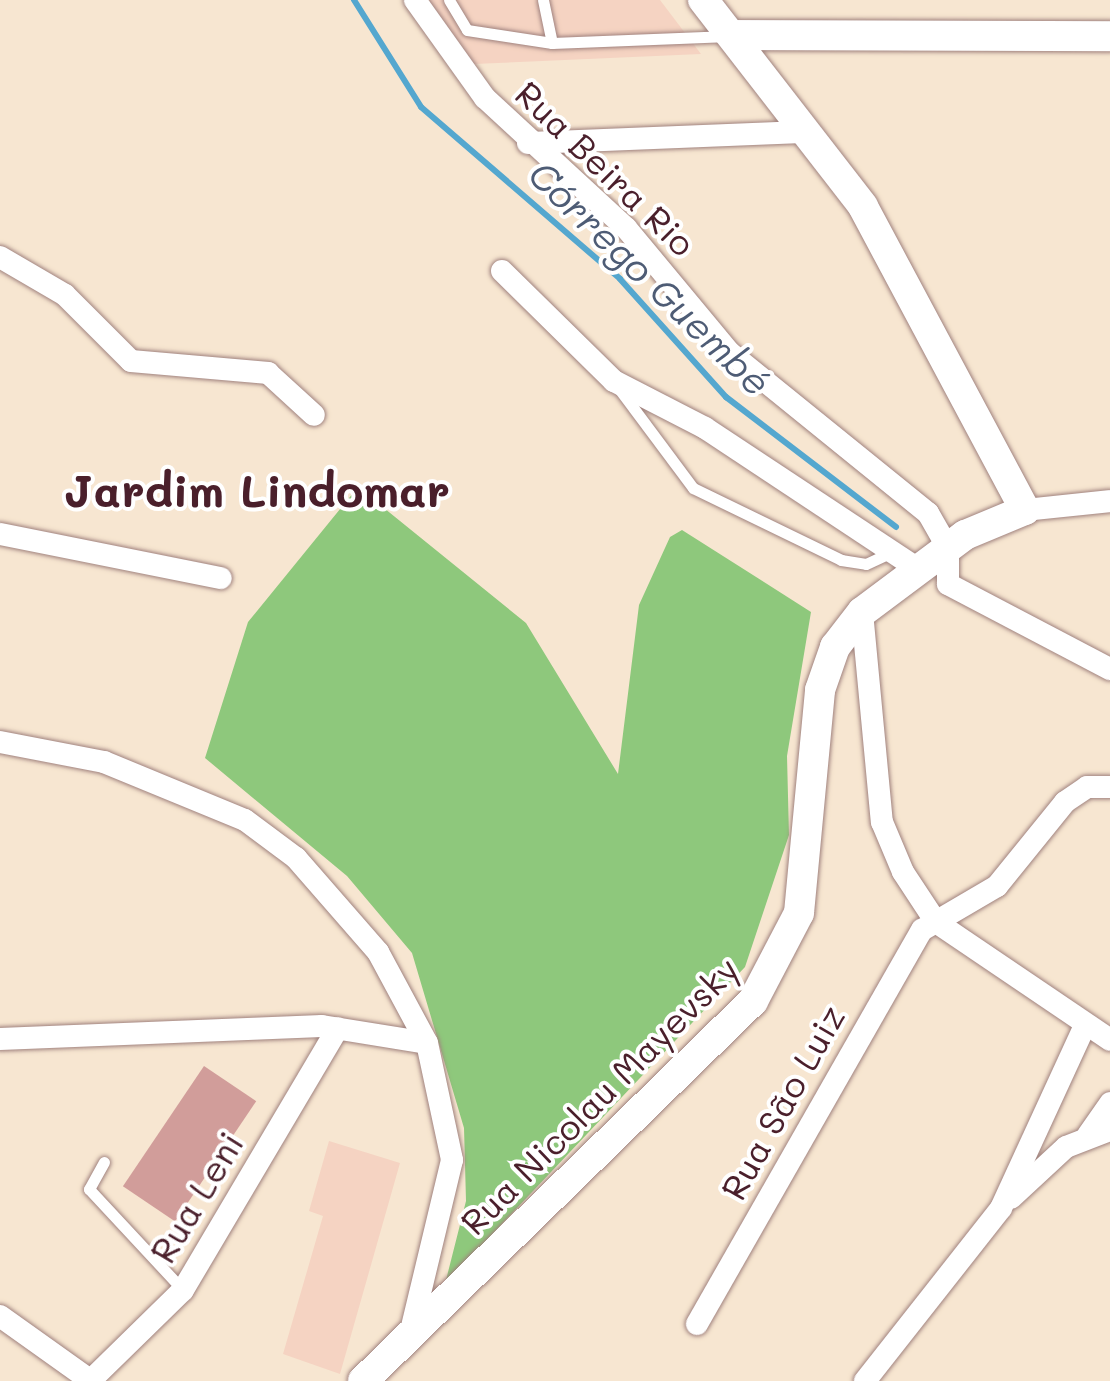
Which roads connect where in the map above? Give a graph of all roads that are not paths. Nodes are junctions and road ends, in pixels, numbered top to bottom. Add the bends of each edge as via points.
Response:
1 (415, 0) edge
2 (449, 0) edge
3 (543, 0) edge
4 (704, 0) edge
5 (738, 35) junction
6 (1110, 36) edge
7 (552, 42) junction
8 (804, 132) junction
9 (528, 142) junction
10 (0, 257) edge
11 (502, 271) dead end
12 (614, 380) junction
13 (314, 415) dead end
14 (1110, 501) edge
15 (1026, 510) junction
16 (0, 534) edge
17 (948, 548) junction
18 (892, 552) junction
19 (921, 571) junction
20 (221, 578) dead end
21 (862, 612) junction
22 (1110, 669) edge
23 (0, 742) edge
24 (1110, 787) edge
25 (936, 922) junction
26 (1085, 1025) junction
27 (338, 1028) junction
28 (0, 1039) edge
29 (1110, 1040) edge
30 (427, 1044) junction
31 (1110, 1103) edge
32 (1099, 1132) edge
33 (104, 1162) dead end
34 (1001, 1208) junction
35 (182, 1290) junction
36 (0, 1316) edge
37 (696, 1324) dead end
38 (408, 1338) junction
39 (91, 1381) edge
40 (363, 1381) edge
41 (865, 1381) edge

1 - 9 street, Rua Beira Rio
2 - 7 lane via 467,30
3 - 7 lane
4 - 5 street
5 - 6 street
5 - 7 lane
5 - 8 street
8 - 9 street
8 - 15 street via 863,206
9 - 17 street, Rua Beira Rio via 626,228 779,401 928,513
10 - 13 street via 66,295 131,361 268,373
11 - 12 street
12 - 18 street via 720,437
12 - 18 lane via 693,488 840,560 866,564
14 - 15 street
15 - 17 street, Rua Nicolau Mayevsky
16 - 20 street
17 - 19 street, Rua Nicolau Mayevsky
17 - 22 street, Rua Beira Rio via 948,584
18 - 19 street
19 - 21 street, Rua Nicolau Mayevsky
21 - 25 street via 882,822
21 - 38 street, Rua Nicolau Mayevsky via 834,647 820,690 799,913 781,959 722,1034
23 - 30 street via 104,762 246,820 337,900 404,989
24 - 25 street, Rua São Luiz via 1087,787 1065,802 997,886
25 - 26 street
25 - 37 street, Rua São Luiz via 909,948
26 - 29 street
26 - 34 street
27 - 28 street
27 - 30 street
27 - 35 street, Rua Leni
30 - 38 street via 452,1184
31 - 32 street
32 - 34 street
33 - 35 lane via 90,1189
34 - 41 street
35 - 39 street, Rua Leni
36 - 39 street
38 - 40 street, Rua Nicolau Mayevsky

